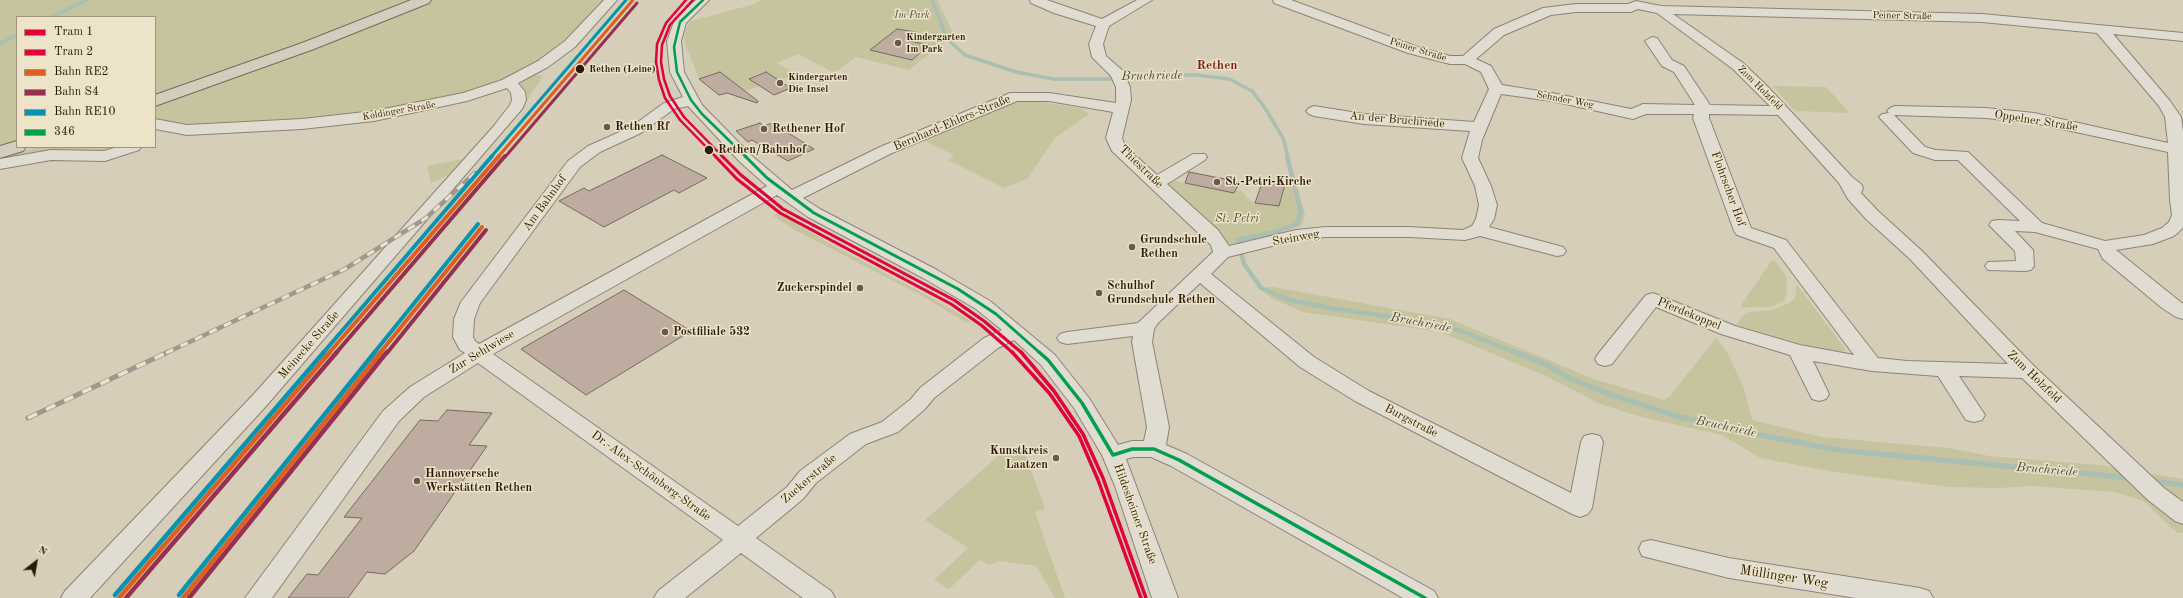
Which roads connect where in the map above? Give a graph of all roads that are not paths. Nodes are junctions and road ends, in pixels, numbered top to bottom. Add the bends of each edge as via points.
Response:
1 (424, 0) edge
2 (611, 0) edge
3 (703, 0) edge
4 (1036, 0) edge
5 (1146, 0) edge
6 (1279, 0) edge
7 (1836, 0) edge
8 (1634, 3) edge
9 (1617, 4) edge
10 (1661, 10) junction
11 (1852, 15) junction
12 (1103, 24) junction
13 (2100, 28) junction
14 (2183, 37) edge
15 (1652, 41) dead end
16 (1467, 60) junction
17 (507, 83) junction
18 (1496, 89) junction
19 (691, 100) junction
20 (156, 101) edge
21 (1122, 109) junction
22 (1314, 111) dead end
23 (1703, 111) junction
24 (1783, 111) junction
25 (158, 127) edge
26 (1479, 127) junction
27 (2179, 127) edge
28 (16, 147) edge
29 (131, 148) edge
30 (2175, 149) junction
31 (0, 152) edge
32 (1199, 157) dead end
33 (0, 164) edge
34 (1156, 183) junction
35 (785, 192) junction
36 (2036, 226) junction
37 (1479, 230) junction
38 (2105, 246) junction
39 (1233, 251) junction
40 (1557, 251) dead end
41 (1994, 266) dead end
42 (1200, 275) junction
43 (2183, 313) edge
44 (1144, 328) junction
45 (1016, 331) junction
46 (1067, 338) dead end
47 (1798, 351) junction
48 (480, 353) junction
49 (1605, 359) dead end
50 (1872, 364) junction
51 (1945, 370) junction
52 (2027, 371) junction
53 (1819, 394) dead end
54 (1974, 415) dead end
55 (1592, 442) dead end
56 (1154, 449) junction
57 (1113, 455) junction
58 (2156, 494) junction
59 (2183, 515) edge
60 (2183, 529) edge
61 (739, 539) junction
62 (1650, 549) dead end
63 (74, 598) edge
64 (258, 598) edge
65 (667, 598) edge
66 (822, 598) edge
67 (1165, 598) edge
68 (1425, 598) edge
69 (1920, 598) edge

1 - 20 main road
2 - 17 street, Koldinger Straße via 578,36 556,55 527,74
3 - 19 street, Hildesheimer Straße via 680,22 674,41 677,72
4 - 12 street
5 - 12 street
6 - 16 street, Peiner Straße via 1413,50 1450,60
7 - 11 street
8 - 9 street, Peiner Straße
8 - 10 street, Peiner Straße
9 - 16 street, Peiner Straße via 1536,14 1499,32
10 - 11 street, Peiner Straße
10 - 24 street, Zum Holzfeld via 1738,66
11 - 13 street, Peiner Straße via 1982,18
12 - 21 street, Thiestraße via 1096,44 1097,52 1119,78 1124,100
13 - 14 street, Peiner Straße
13 - 27 street via 2166,104
15 - 23 street via 1666,63 1679,69 1703,104
16 - 18 street via 1486,69
17 - 25 street, Koldinger Straße via 443,103 374,116 251,128 187,130
17 - 63 street, Meinecke Straße via 518,92 519,100 498,130 260,400
18 - 23 street, Sehnder Weg via 1552,97 1633,114 1643,109
18 - 26 street
19 - 35 street, Hildesheimer Straße via 745,158
19 - 48 street, Am Bahnhof via 669,106 636,130 594,149 569,170 471,302 464,319 463,338 467,345
21 - 34 street, Thiestraße via 1114,138 1118,148
21 - 35 street, Bernhard-Ehlers-Straße via 1049,97 1015,96
22 - 26 street, An der Bruchriede via 1364,119
23 - 24 street
23 - 50 street, Flohrscher Hof via 1701,118 1743,231 1780,244
24 - 52 street, Zum Holzfeld via 1846,181 1854,195 1872,215 1916,255
26 - 37 street via 1470,158 1484,186 1488,205
27 - 30 street
28 - 31 main road
29 - 33 street via 105,156 51,155
30 - 36 street, Oppelner Straße via 2034,118 1986,113 1891,114 1919,150 1935,155 1962,155
30 - 38 street via 2181,215 2178,224 2168,232 2147,240
32 - 34 street
34 - 39 street, Thiestraße via 1220,244
35 - 45 street, Hildesheimer Straße via 814,213 958,289 996,314
35 - 48 street, Zur Sehlwiese
36 - 38 street
36 - 41 street via 1998,225 2024,250 2025,266
37 - 39 street, Steinweg via 1465,235 1326,232 1296,235
37 - 40 street, Steinweg
38 - 43 street via 2109,255
39 - 42 street, Steinweg
42 - 44 street, Steinweg
42 - 55 street, Burgstraße via 1307,362 1362,396 1580,508
44 - 46 street
44 - 56 street via 1142,342 1158,427
45 - 57 street, Hildesheimer Straße via 1048,360 1082,403
45 - 61 street, Zuckerstraße via 991,343 927,393 918,404 890,426 858,439 808,477 796,493
47 - 49 street, Pferdekoppel via 1728,330 1653,298
47 - 50 street, Pferdekoppel
47 - 53 street
48 - 61 street, Dr.-Alex-Schönberg-Straße
48 - 64 street, Zur Sehlwiese via 417,392 391,416
50 - 51 street, Pferdekoppel
51 - 52 street, Pferdekoppel
51 - 54 street
52 - 58 street, Zum Holzfeld
56 - 57 street via 1132,449
56 - 68 street via 1192,467
57 - 67 street, Hildesheimer Straße
58 - 59 street, Zum Holzfeld
58 - 60 street, Zum Holzfeld
61 - 65 street, Zuckerstraße
61 - 66 street, Dr.-Alex-Schönberg-Straße
62 - 69 street, Müllinger Weg via 1729,568

